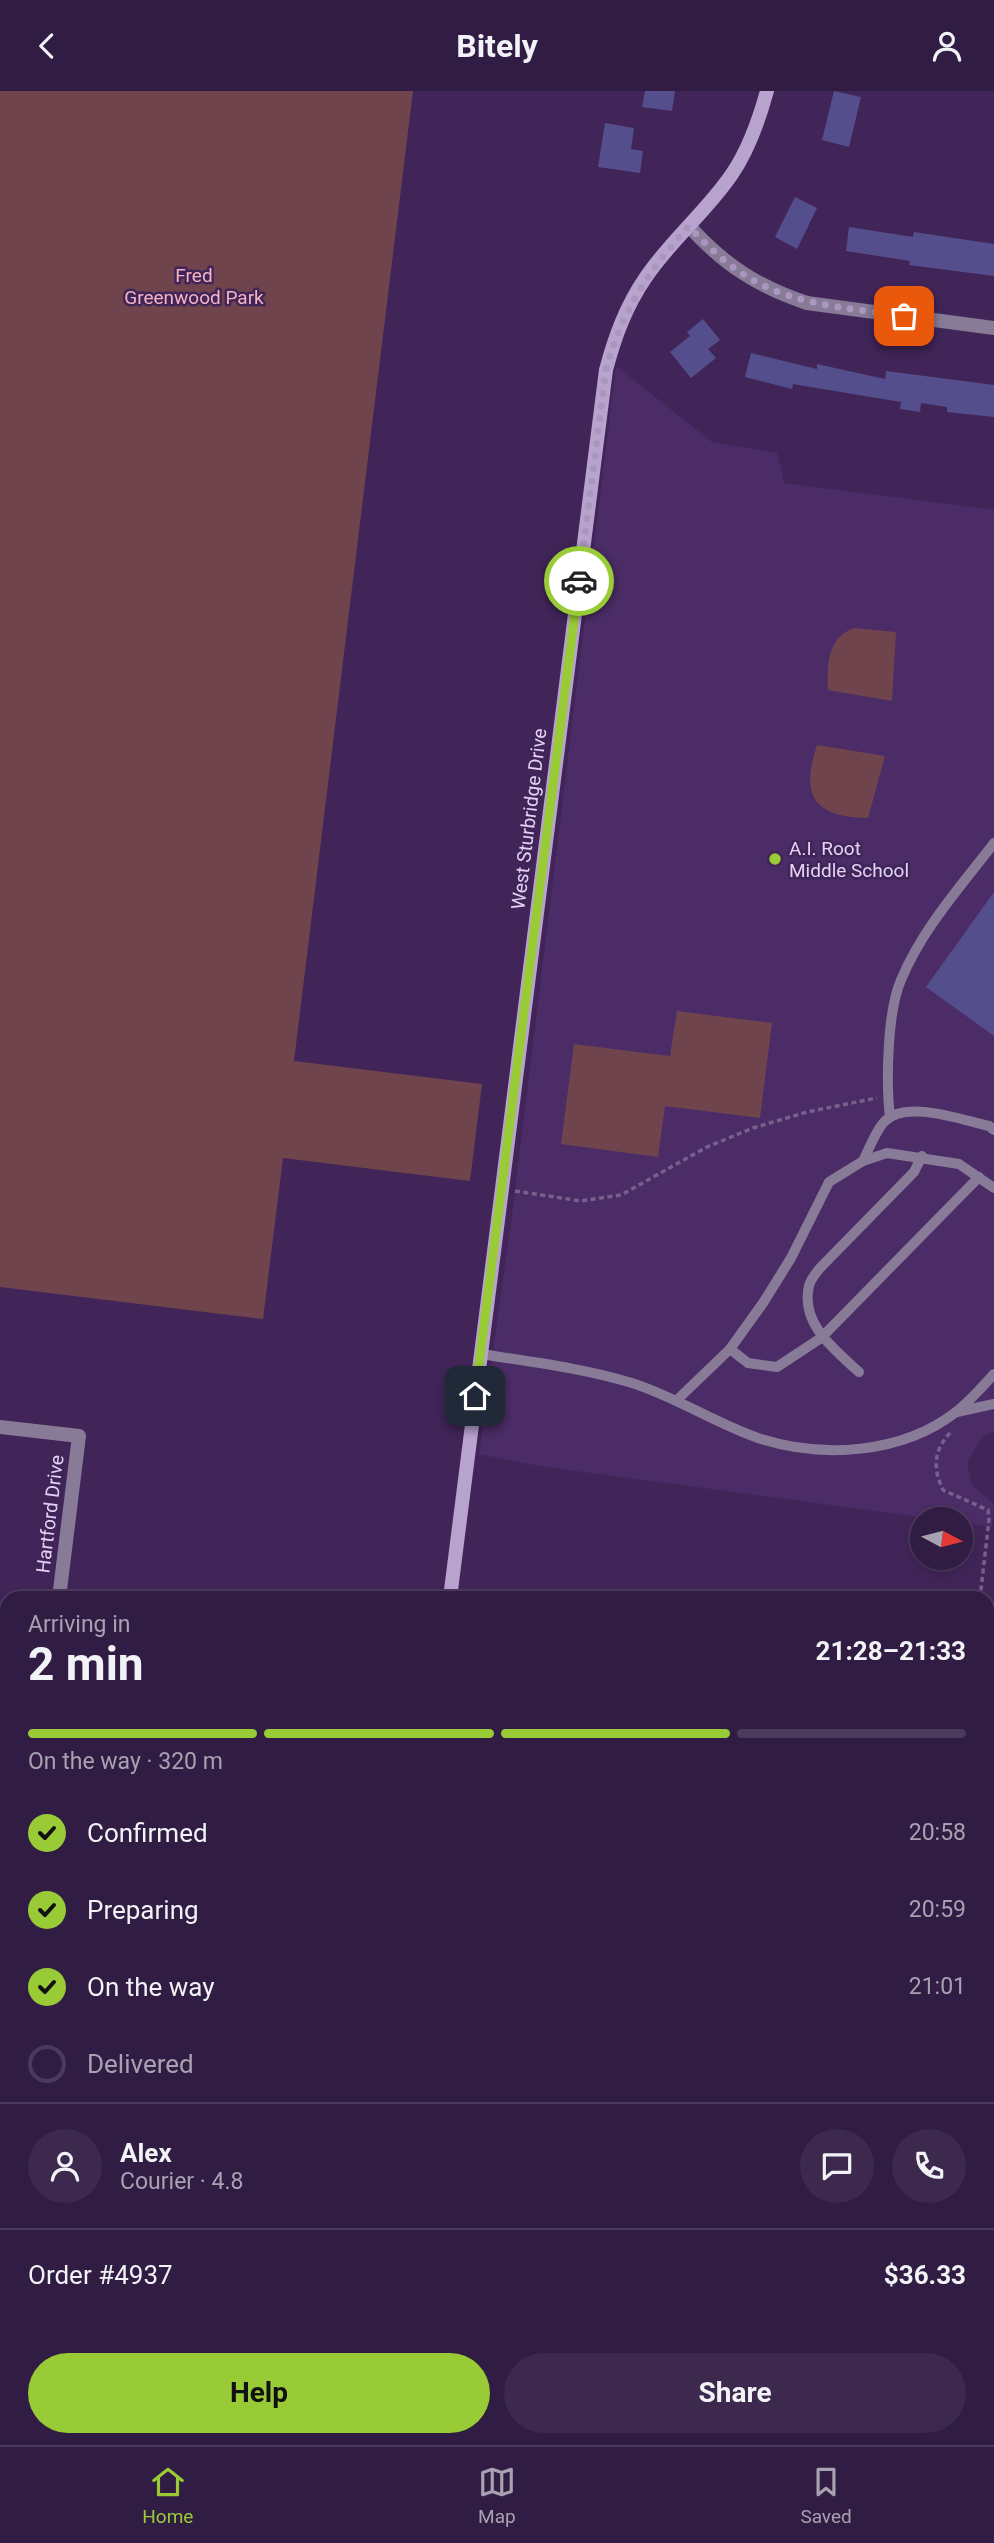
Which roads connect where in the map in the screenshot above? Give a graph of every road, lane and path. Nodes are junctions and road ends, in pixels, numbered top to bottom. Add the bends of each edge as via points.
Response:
1 (767, 91) edge
2 (689, 226) junction
3 (994, 328) edge
4 (994, 843) edge
5 (887, 1095) junction
6 (890, 1117) junction
7 (992, 1128) edge
8 (922, 1156) junction
9 (863, 1161) junction
10 (979, 1177) junction
11 (994, 1188) edge
12 (502, 1189) junction
13 (821, 1338) junction
14 (730, 1349) junction
15 (481, 1354) junction
16 (859, 1372) dead end
17 (994, 1374) edge
18 (678, 1399) junction
19 (994, 1404) edge
20 (959, 1411) junction
21 (0, 1426) edge
22 (60, 1591) edge
23 (451, 1591) edge
24 (980, 1591) edge

1 - 2 street, West Sturbridge Drive via 760,119 732,175
2 - 3 street via 726,263 751,280 807,303
2 - 12 street, West Sturbridge Drive via 647,275 628,307 606,370
4 - 5 lane via 930,927 900,981
5 - 6 lane
5 - 12 path via 753,1128 707,1147 621,1195 581,1201
6 - 7 lane via 921,1111
6 - 9 lane
8 - 9 lane via 887,1153
8 - 10 lane via 958,1164
8 - 13 lane via 914,1172 820,1268 809,1285 809,1306
9 - 14 lane via 829,1182 790,1258
10 - 11 lane
10 - 13 lane
12 - 15 street, West Sturbridge Drive
13 - 14 lane via 777,1367 748,1363
13 - 16 lane
14 - 18 lane
15 - 18 lane via 582,1370
15 - 23 street, West Sturbridge Drive
17 - 20 lane
18 - 20 lane via 759,1438 810,1450 840,1451 886,1443 923,1432
19 - 20 lane
20 - 24 path via 953,1431 936,1456 936,1475 943,1490 988,1510
21 - 22 street, Hartford Drive via 79,1436

